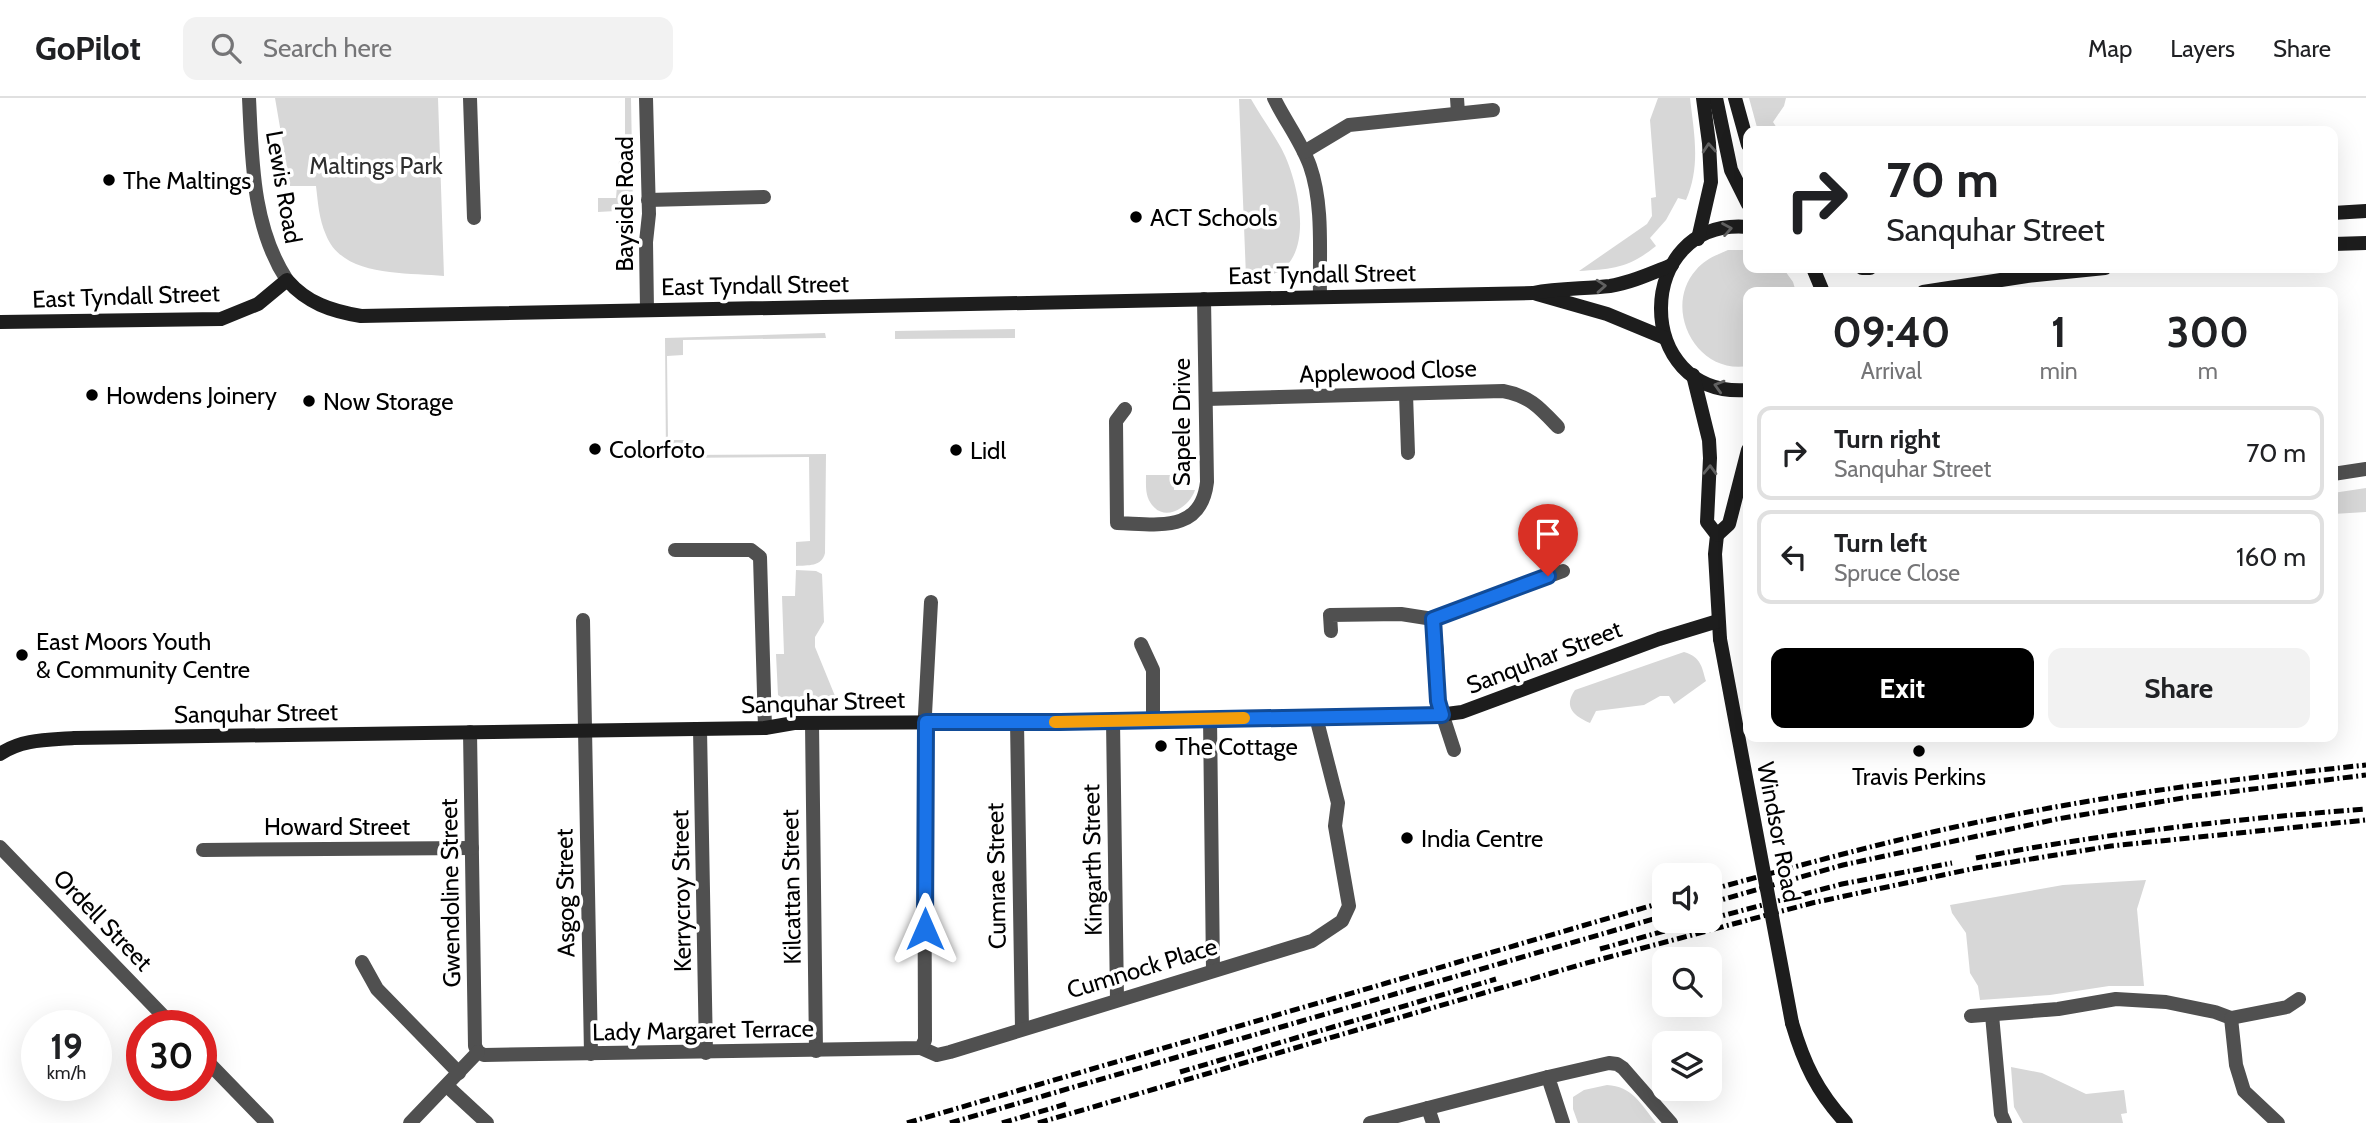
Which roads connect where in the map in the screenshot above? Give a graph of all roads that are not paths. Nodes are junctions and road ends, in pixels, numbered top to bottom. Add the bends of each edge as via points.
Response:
1 (249, 98) edge
2 (470, 98) edge
3 (646, 98) edge
4 (1273, 98) edge
5 (1703, 98) edge
6 (1716, 98) edge
7 (1735, 98) edge
8 (1458, 106) edge
9 (1493, 110) dead end
10 (1743, 127) edge
11 (1304, 152) junction
12 (1743, 194) edge
13 (764, 197) dead end
14 (648, 200) junction
15 (2366, 211) edge
16 (2338, 213) edge
17 (474, 218) dead end
18 (1743, 228) edge
19 (1698, 239) junction
20 (2366, 243) edge
21 (2338, 244) edge
22 (1672, 265) junction
23 (2058, 273) edge
24 (287, 280) junction
25 (1959, 287) edge
26 (1533, 293) junction
27 (1320, 297) junction
28 (1204, 299) junction
29 (647, 310) junction
30 (0, 322) edge
31 (1665, 338) junction
32 (1693, 375) junction
33 (1743, 390) edge
34 (1406, 394) junction
35 (1206, 399) junction
36 (1125, 409) dead end
37 (1558, 427) dead end
38 (1408, 453) dead end
39 (1743, 469) edge
40 (2366, 469) edge
41 (2338, 473) edge
42 (1717, 535) junction
43 (676, 551) dead end
44 (1563, 571) dead end
45 (931, 602) dead end
46 (1433, 619) junction
47 (583, 620) dead end
48 (1718, 621) junction
49 (1331, 631) dead end
50 (1141, 644) dead end
51 (1442, 715) junction
52 (1317, 716) junction
53 (1210, 718) junction
54 (1153, 720) junction
55 (1113, 721) junction
56 (926, 722) junction
57 (1017, 722) junction
58 (812, 723) junction
59 (765, 728) junction
60 (701, 729) junction
61 (584, 730) junction
62 (470, 732) junction
63 (1454, 750) dead end
64 (0, 754) edge
65 (0, 847) edge
66 (472, 848) junction
67 (203, 850) dead end
68 (362, 962) dead end
69 (1213, 970) junction
70 (1117, 999) junction
71 (2299, 999) dead end
72 (158, 1010) edge
73 (1992, 1015) junction
74 (1971, 1016) dead end
75 (2231, 1018) junction
76 (1022, 1029) junction
77 (923, 1044) junction
78 (816, 1051) junction
79 (478, 1052) junction
80 (950, 1052) joint
81 (706, 1053) junction
82 (591, 1054) junction
83 (217, 1071) edge
84 (459, 1073) junction
85 (1548, 1077) junction
86 (447, 1086) junction
87 (1428, 1108) junction
88 (267, 1123) edge
89 (410, 1123) edge
90 (487, 1123) edge
91 (1370, 1123) edge
92 (1433, 1123) edge
93 (1563, 1123) edge
94 (1671, 1123) edge
95 (1846, 1123) edge
96 (2005, 1123) edge
97 (2277, 1123) edge

1 - 24 street, Lewis Road via 262,222 269,248
2 - 17 street
3 - 14 street, Bayside Road
4 - 11 street
19 -> 5 street via 1711,182
6 - 12 street via 1731,170
7 - 10 street
8 - 9 street
8 - 11 street via 1349,124
11 - 27 street via 1318,205
13 - 14 street
14 - 29 street, Bayside Road
15 - 16 street
19 -> 18 street via 1718,230
19 - 22 street
20 - 21 street
26 -> 22 street, East Tyndall Street via 1626,283
22 - 31 street via 1662,288
23 - 25 street
24 - 29 street, East Tyndall Street via 321,306 361,316
24 - 30 street, East Tyndall Street via 258,304 221,319
26 - 27 street, East Tyndall Street
26 - 31 street, East Tyndall Street via 1607,314
27 - 28 street, East Tyndall Street
28 - 29 street, East Tyndall Street
28 - 35 street, Sapele Drive
31 - 32 street via 1676,359
33 -> 32 street via 1713,386
42 -> 32 street, Windsor Road via 1707,522 1709,440
34 - 35 street, Applewood Close
34 - 37 street, Applewood Close via 1518,394 1535,403
34 - 38 street
35 - 36 street, Sapele Drive via 1206,492 1193,514 1171,524 1117,523 1116,421
39 - 42 street, Windsor Road via 1729,524
40 - 41 street
42 - 48 street, Windsor Road
43 - 59 street via 751,551 760,557
44 - 46 street
45 - 56 street
46 - 49 street via 1401,614 1330,615
46 - 51 street
47 - 61 street, Asgog Street
48 - 51 street, Sanquhar Street via 1474,708
48 - 95 street, Windsor Road, bridge via 1792,1023 1807,1068
50 - 54 street via 1153,670
51 - 52 street, Sanquhar Street
51 - 63 street
52 - 53 street, Sanquhar Street
52 - 69 street, Cumnock Place via 1338,803 1334,820 1349,906 1343,919 1312,941
53 - 54 street, Sanquhar Street
53 - 69 street
54 - 55 street, Sanquhar Street
55 - 57 street, Sanquhar Street
55 - 70 street, Kingarth Street
56 - 57 street, Sanquhar Street
56 - 58 street, Sanquhar Street
56 - 77 street
57 - 76 street, Cumrae Street
58 - 59 street, Sanquhar Street
58 - 78 street, Kilcattan Street
59 - 60 street, Sanquhar Street
60 - 61 street, Sanquhar Street
60 - 81 street, Kerrycroy Street
61 - 62 street, Sanquhar Street
61 - 82 street, Asgog Street
62 - 64 street, Sanquhar Street via 74,738 35,741
62 - 66 street, Gwendoline Street
65 - 72 street, Ordell Street
66 - 67 street, Howard Street
66 - 79 street, Gwendoline Street
68 - 84 street via 377,989
69 - 70 street, Cumnock Place
70 - 76 street, Cumnock Place
71 - 75 street via 2287,1007
73 - 74 street
73 - 75 street via 2116,999 2166,1002
73 - 96 street
75 - 97 street via 2244,1091
76 - 80 street, Cumnock Place
77 - 78 street, Lady Margaret Terrace
77 - 80 street, Lady Margaret Terrace via 937,1055
78 - 81 street, Lady Margaret Terrace
79 - 82 street, Lady Margaret Terrace
79 - 84 street
81 - 82 street, Lady Margaret Terrace
83 - 88 street
84 - 86 street
85 - 87 street
85 - 93 street
85 - 94 street via 1617,1064
86 - 89 street
86 - 90 street
87 - 91 street
87 - 92 street

